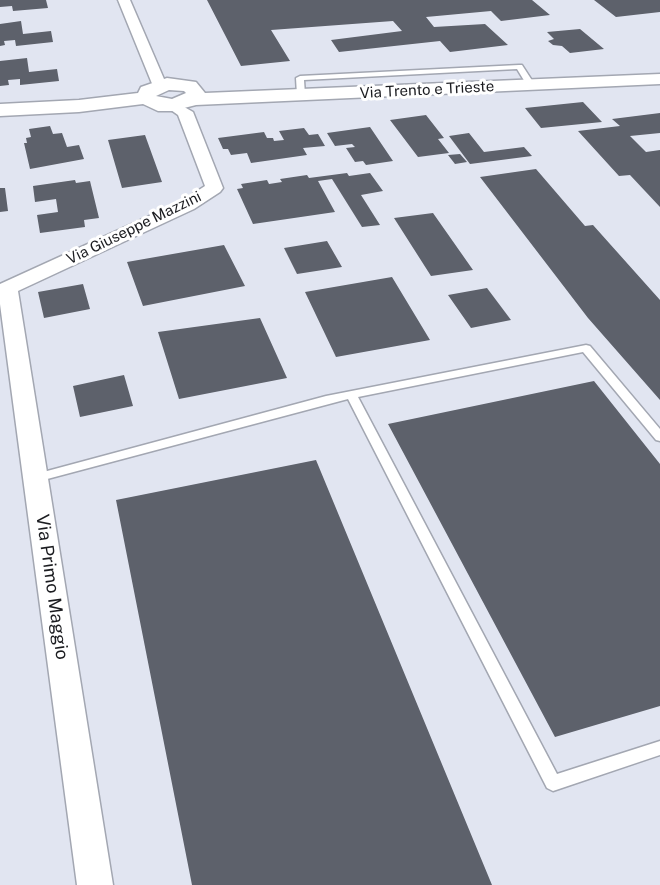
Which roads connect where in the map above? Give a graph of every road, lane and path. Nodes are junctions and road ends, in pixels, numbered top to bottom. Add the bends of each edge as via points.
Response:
1 (124, 0) edge
2 (660, 79) edge
3 (153, 92) junction
4 (193, 99) junction
5 (172, 105) junction
6 (0, 110) edge
7 (4, 290) edge
8 (351, 396) junction
9 (660, 436) edge
10 (36, 478) junction
11 (660, 748) edge
12 (95, 885) edge

1 - 3 street
2 - 4 street, Via Trento e Trieste
3 - 4 street via 189,86 196,92
3 - 5 street via 152,103
3 - 6 street via 79,106
4 - 5 street, Via Trento e Trieste
5 - 7 street, Via Giuseppe Mazzini via 185,112 214,188 188,205
7 - 10 street, Via Primo Maggio
8 - 9 lane via 586,348
8 - 10 lane
8 - 11 lane via 553,783
10 - 12 street, Via Primo Maggio

